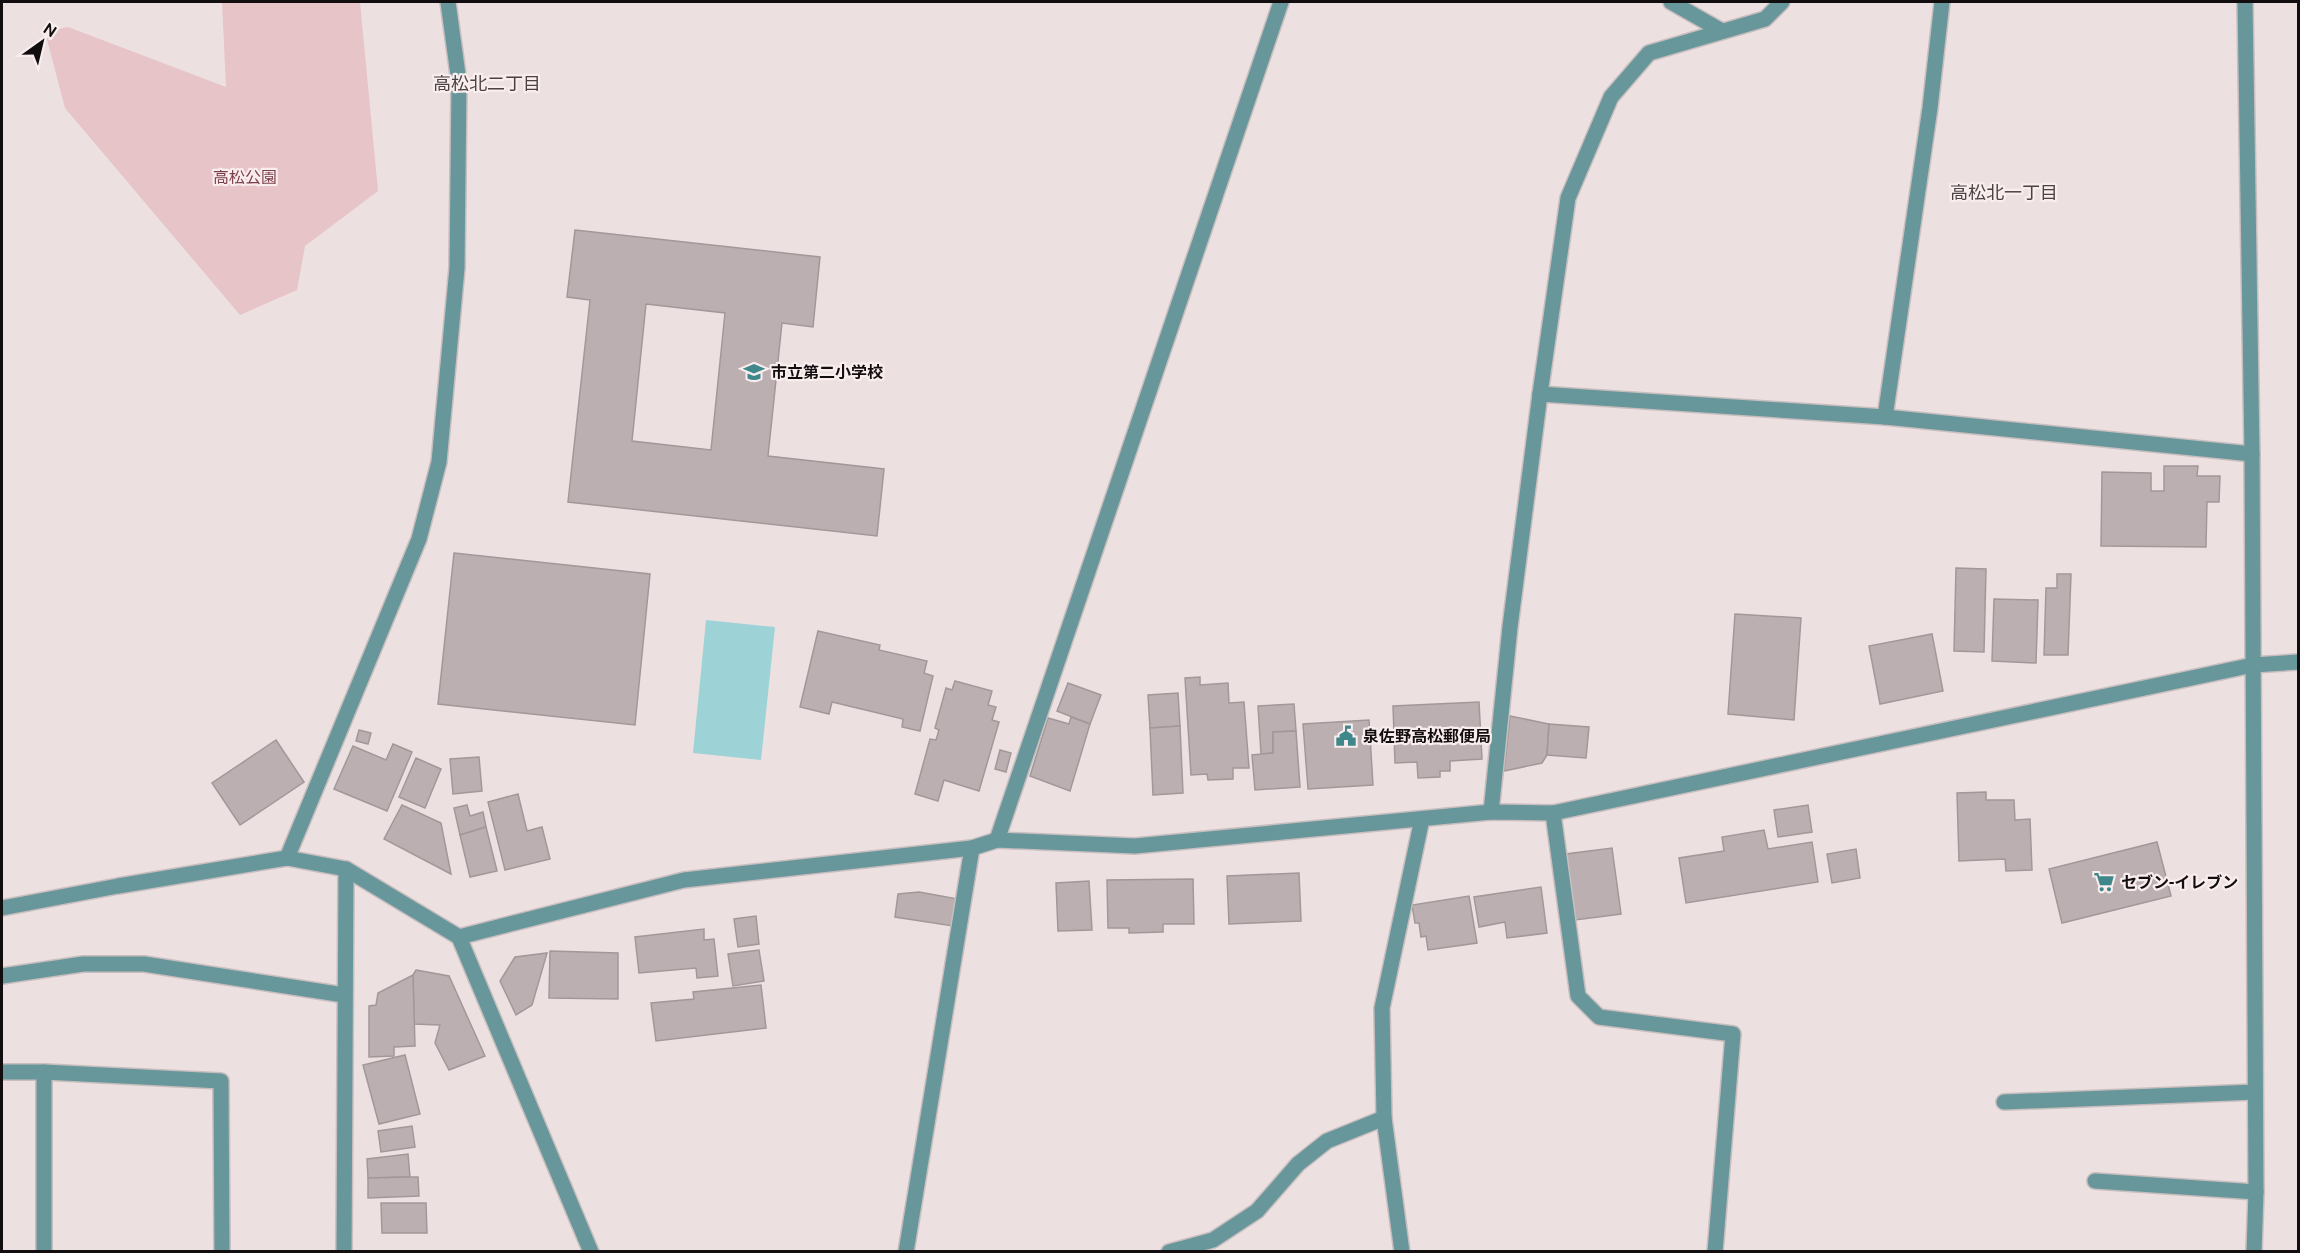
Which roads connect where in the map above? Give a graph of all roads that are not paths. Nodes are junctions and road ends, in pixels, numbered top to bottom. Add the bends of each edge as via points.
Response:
1 (448, 2) edge
2 (1281, 2) edge
3 (1671, 2) edge
4 (1782, 2) edge
5 (1942, 2) edge
6 (2245, 2) edge
7 (1722, 31) junction
8 (1540, 394) junction
9 (1885, 417) junction
10 (2252, 454) junction
11 (2298, 662) edge
12 (2253, 665) junction
13 (1491, 812) junction
14 (1552, 813) junction
15 (1422, 819) junction
16 (998, 840) junction
17 (972, 848) junction
18 (287, 858) junction
19 (346, 869) junction
20 (2, 909) edge
21 (459, 937) junction
22 (2, 976) edge
23 (344, 995) junction
24 (2, 1072) edge
25 (44, 1072) junction
26 (2256, 1092) junction
27 (2004, 1102) dead end
28 (1384, 1118) junction
29 (2095, 1181) dead end
30 (2256, 1192) junction
31 (44, 1251) edge
32 (222, 1251) edge
33 (344, 1251) edge
34 (591, 1251) edge
35 (906, 1251) edge
36 (1169, 1251) edge
37 (1402, 1251) edge
38 (1715, 1251) edge
39 (2254, 1251) edge

1 - 18 street via 459,82 457,268 439,462 419,539
2 - 16 street
3 - 7 street
4 - 7 street via 1765,19
5 - 9 street
6 - 10 street
7 - 8 street via 1649,53 1611,97 1568,198
8 - 9 street
8 - 13 street
9 - 10 street
10 - 12 street
11 - 12 street
12 - 14 street
12 - 26 street
13 - 14 street
13 - 15 street
14 - 38 street via 1578,996 1599,1017 1734,1034
15 - 16 street via 1136,846
15 - 28 street via 1382,1008
16 - 17 street
17 - 21 street via 684,880
17 - 35 street
18 - 19 street
18 - 20 street
19 - 21 street
19 - 23 street
21 - 34 street
22 - 23 street via 83,964 144,964
23 - 33 street
24 - 25 street
25 - 31 street
25 - 32 street via 221,1081
26 - 27 street
26 - 30 street
28 - 36 street via 1327,1141 1298,1164 1257,1211 1213,1240
28 - 37 street
29 - 30 street
30 - 39 street

